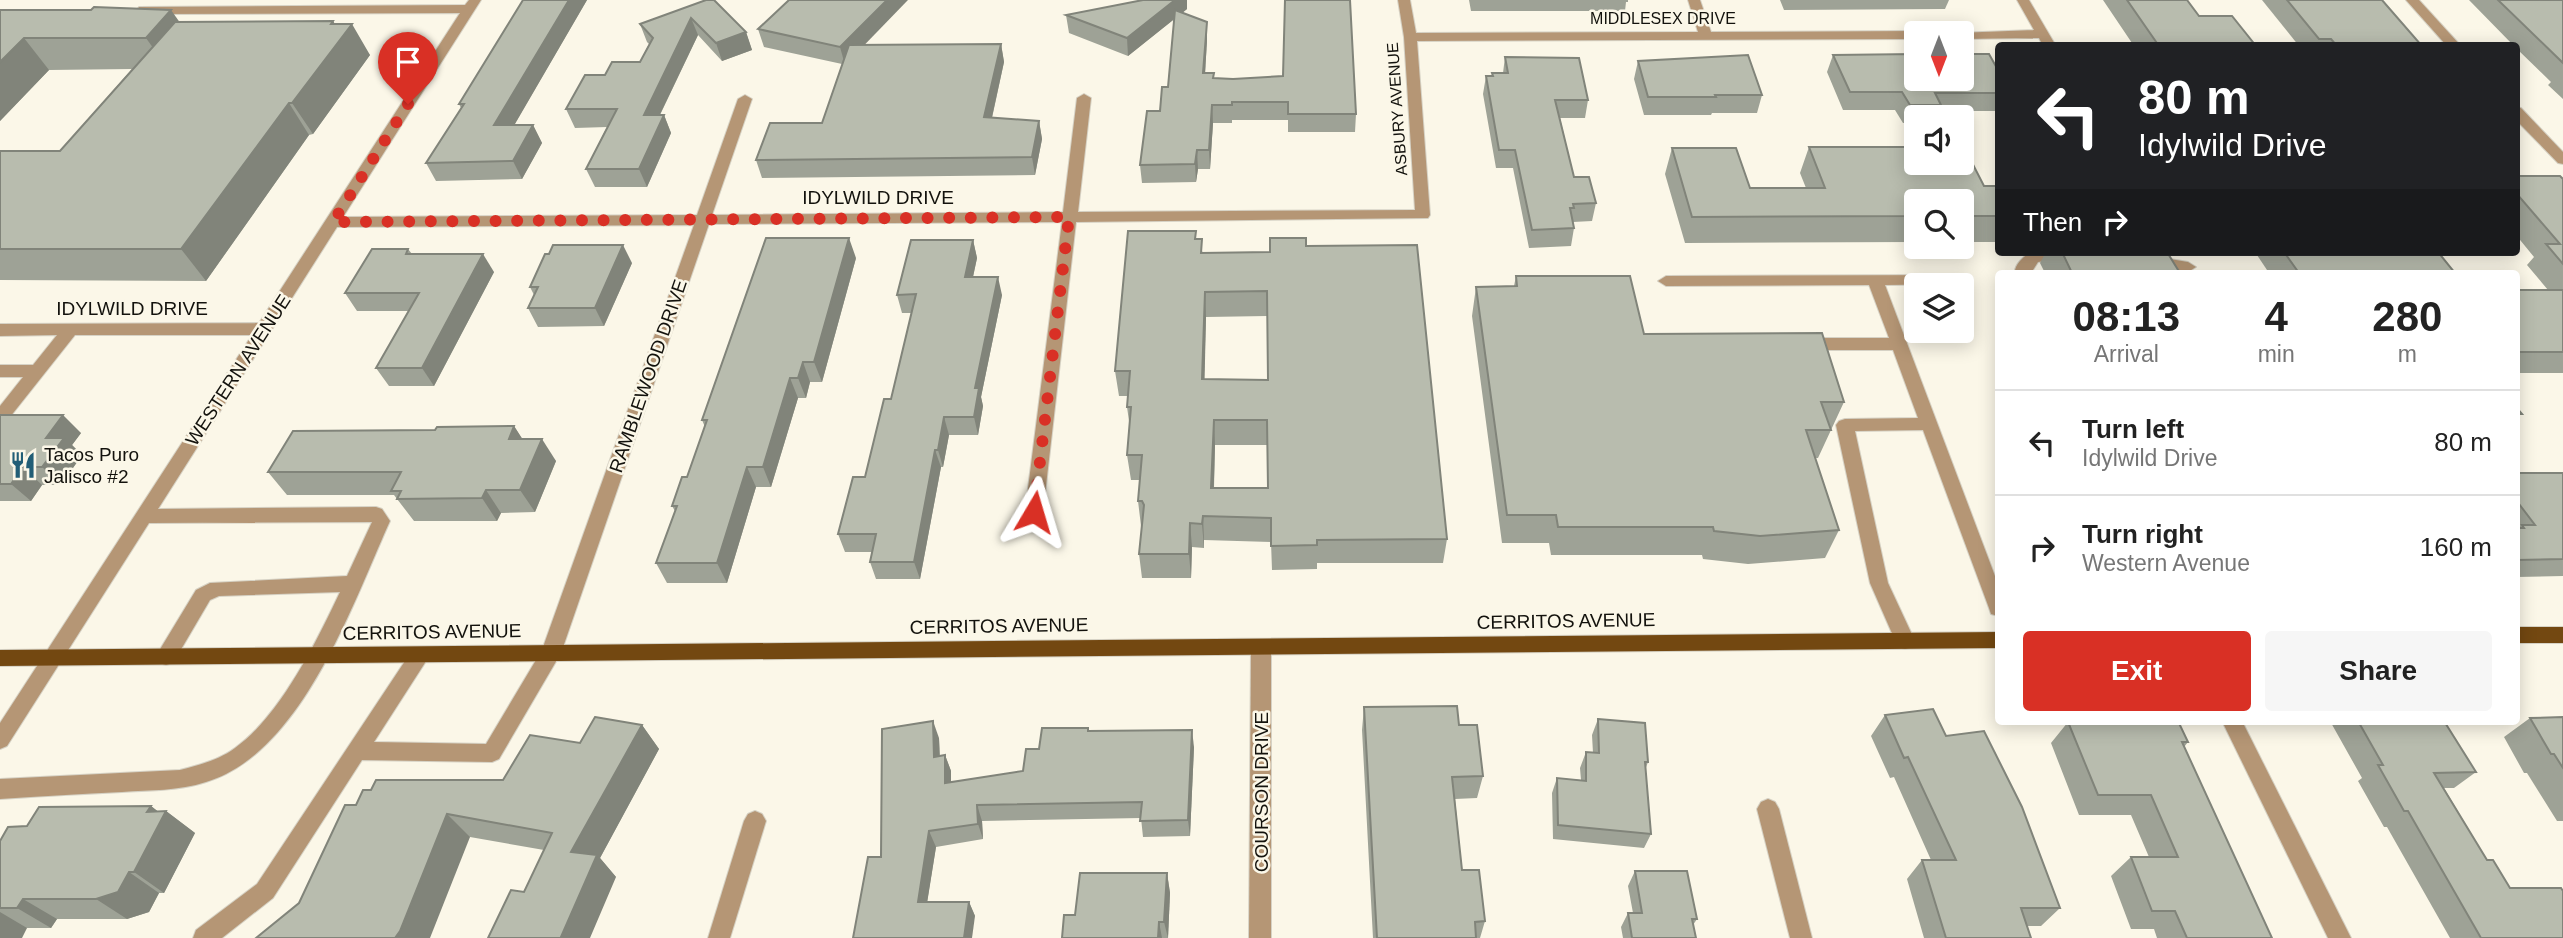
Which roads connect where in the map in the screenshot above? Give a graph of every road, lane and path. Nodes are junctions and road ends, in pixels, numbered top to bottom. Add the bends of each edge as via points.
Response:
1 (1404, 0) edge
2 (1694, 0) edge
3 (2023, 0) edge
4 (2412, 0) edge
5 (472, 5) edge
6 (278, 9) junction
7 (133, 10) edge
8 (263, 27) edge
9 (1904, 35) edge
10 (1706, 36) junction
11 (1974, 36) edge
12 (1410, 37) junction
13 (2047, 40) edge
14 (2451, 42) edge
15 (1084, 98) dead end
16 (745, 99) dead end
17 (2520, 115) edge
18 (2563, 160) edge
19 (1423, 215) joint
20 (1069, 217) junction
21 (703, 219) junction
22 (333, 222) junction
23 (2038, 256) edge
24 (2140, 259) edge
25 (2022, 270) edge
26 (2190, 270) edge
27 (1875, 280) junction
28 (1904, 280) edge
29 (1666, 281) dead end
30 (264, 329) junction
31 (0, 330) edge
32 (70, 330) junction
33 (1899, 344) junction
34 (1787, 345) edge
35 (0, 371) edge
36 (38, 371) junction
37 (0, 418) edge
38 (1930, 424) junction
39 (1034, 512) dead end
40 (145, 516) junction
41 (351, 584) junction
42 (1995, 600) edge
43 (2520, 635) edge
44 (2563, 635) edge
45 (1995, 640) edge
46 (1905, 641) junction
47 (1261, 647) junction
48 (551, 653) junction
49 (419, 654) junction
50 (320, 656) junction
51 (166, 657) junction
52 (0, 658) edge
53 (55, 658) junction
54 (2234, 725) edge
55 (0, 740) edge
56 (357, 751) junction
57 (0, 789) edge
58 (1768, 809) dead end
59 (755, 821) dead end
60 (204, 938) edge
61 (719, 938) edge
62 (1260, 938) edge
63 (1801, 938) edge
64 (2340, 938) edge

1 - 12 street, ASBURY AVENUE
2 - 10 street
3 - 13 street
4 - 14 street
5 - 6 street via 338,14
5 - 22 street, WESTERN AVENUE
6 - 7 street
6 - 8 street
9 - 10 street, MIDDLESEX DRIVE
10 - 12 street, MIDDLESEX DRIVE
11 - 13 street
12 - 19 street, ASBURY AVENUE
15 - 20 street
16 - 21 street, RAMBLEWOOD DRIVE
17 - 18 street
19 - 20 street, IDYLWILD DRIVE
20 - 21 street, IDYLWILD DRIVE
20 - 39 street
21 - 22 street, IDYLWILD DRIVE
21 - 48 street, RAMBLEWOOD DRIVE
22 - 30 street, WESTERN AVENUE
23 - 25 street
24 - 26 street
27 - 28 street
27 - 29 street
27 - 33 street
30 - 32 street, IDYLWILD DRIVE
30 - 40 street, WESTERN AVENUE
31 - 32 street, IDYLWILD DRIVE
32 - 36 street
33 - 34 street
33 - 38 street
35 - 36 street
36 - 37 street
38 - 42 street
38 - 46 street via 1845,425 1879,583
40 - 41 street via 376,514 381,521
40 - 53 street, WESTERN AVENUE
41 - 50 street
41 - 51 street via 217,588 203,595
43 - 44 main road
45 - 46 main road, CERRITOS AVENUE
46 - 47 main road, CERRITOS AVENUE
47 - 48 main road, CERRITOS AVENUE
47 - 62 street, COURSON DRIVE
48 - 49 main road, CERRITOS AVENUE
48 - 56 street, RAMBLEWOOD DRIVE via 492,753
49 - 50 main road, CERRITOS AVENUE
49 - 56 street
50 - 51 main road, CERRITOS AVENUE
50 - 57 street via 264,736 241,757 206,773 180,779
51 - 53 main road, CERRITOS AVENUE
52 - 53 main road, CERRITOS AVENUE
53 - 55 street, WESTERN AVENUE
54 - 64 street
56 - 60 street via 265,891
58 - 63 street
59 - 61 street

